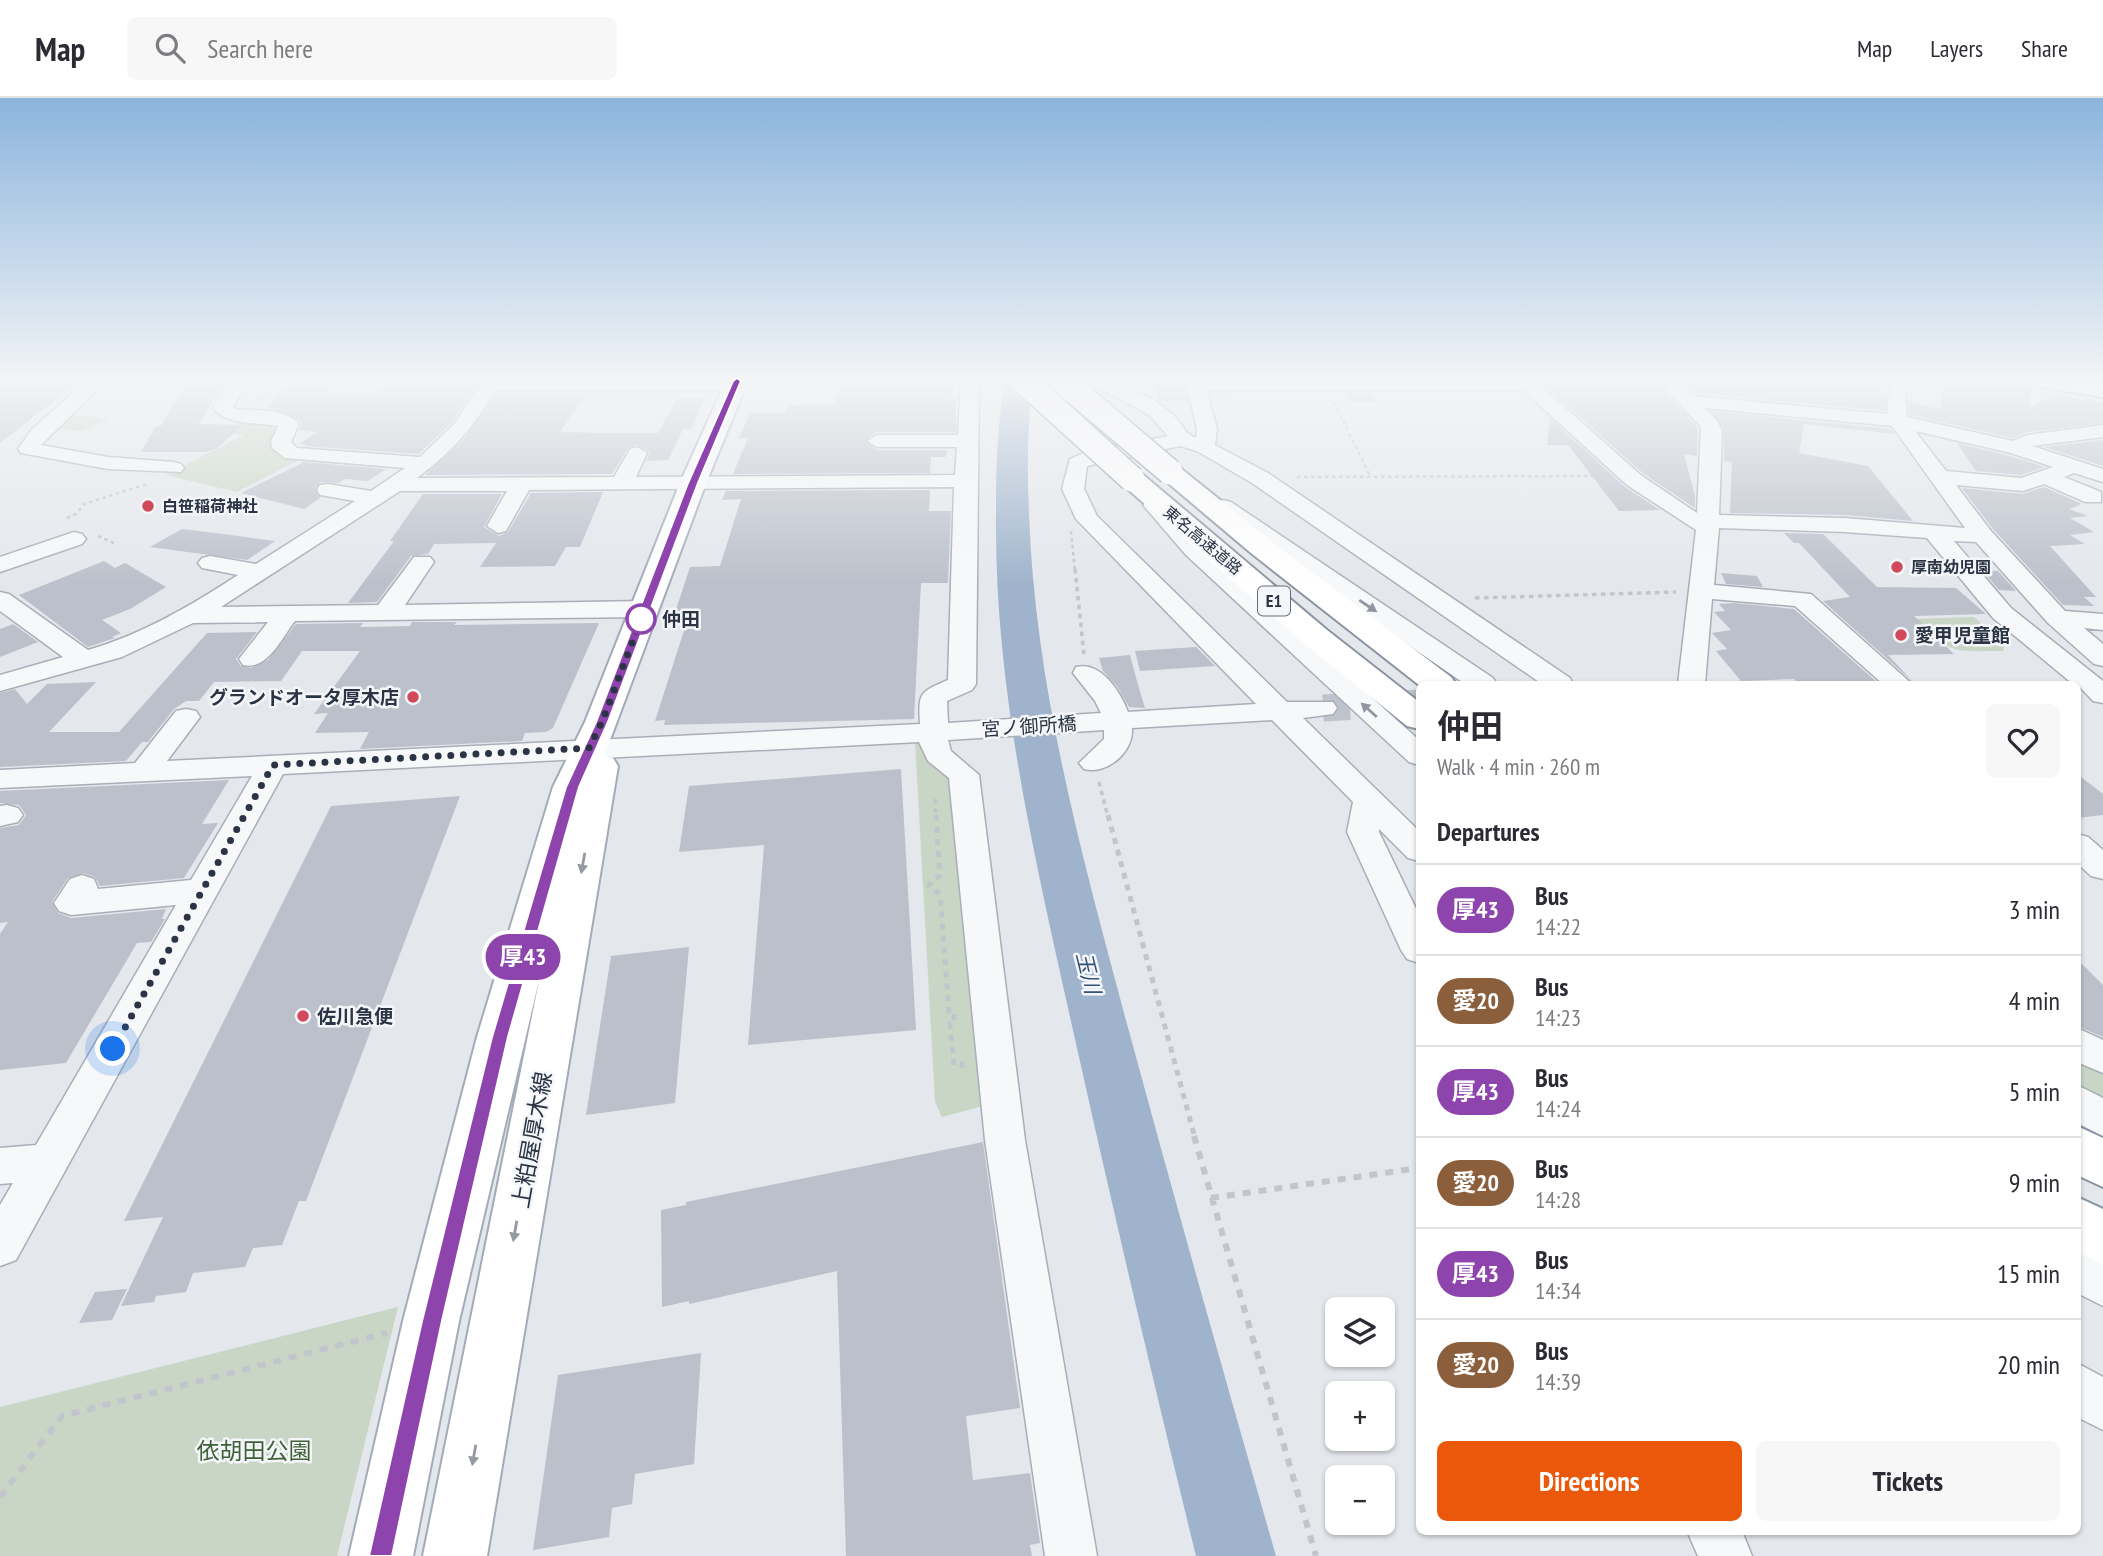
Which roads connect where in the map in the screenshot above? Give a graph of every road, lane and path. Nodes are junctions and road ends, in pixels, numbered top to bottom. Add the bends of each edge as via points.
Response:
1 (27, 449) edge
2 (284, 449) edge
3 (443, 449) edge
4 (708, 449) edge
5 (967, 449) edge
6 (1099, 449) edge
7 (1138, 449) edge
8 (1143, 449) edge
9 (1208, 449) edge
10 (1357, 449) edge
11 (1602, 449) edge
12 (1711, 449) edge
13 (1919, 449) edge
14 (2023, 449) edge
15 (637, 453) dead end
16 (424, 463) junction
17 (2074, 466) junction
18 (174, 468) joint
19 (1170, 472) junction
20 (1632, 475) junction
21 (1370, 476) junction
22 (2103, 476) edge
23 (1940, 477) junction
24 (2045, 477) junction
25 (1259, 478) junction
26 (1132, 479) junction
27 (965, 481) junction
28 (522, 483) junction
29 (622, 483) junction
30 (693, 483) junction
31 (328, 490) dead end
32 (385, 491) junction
33 (2093, 497) dead end
34 (1091, 522) junction
35 (1708, 524) junction
36 (498, 526) dead end
37 (1935, 533) junction
38 (1983, 536) junction
39 (63, 541) joint
40 (422, 562) dead end
41 (209, 563) dead end
42 (0, 565) edge
43 (260, 572) junction
44 (1699, 591) junction
45 (0, 599) edge
46 (1436, 599) junction
47 (645, 609) junction
48 (382, 613) junction
49 (287, 614) junction
50 (191, 615) junction
51 (2103, 622) edge
52 (2065, 626) junction
53 (2026, 634) junction
54 (2103, 658) edge
55 (251, 659) dead end
56 (85, 660) junction
57 (1086, 673) joint
58 (1435, 681) edge
59 (1479, 681) edge
60 (1556, 681) edge
61 (1691, 681) edge
62 (1896, 681) edge
63 (0, 683) edge
64 (2103, 695) edge
65 (1323, 708) tunnel mouth
66 (1281, 711) junction
67 (186, 717) dead end
68 (1416, 717) edge
69 (1113, 720) junction
70 (944, 731) junction
71 (598, 739) junction
72 (1416, 753) edge
73 (1094, 763) joint
74 (273, 765) junction
75 (144, 772) junction
76 (0, 779) edge
77 (935, 792) dead end
78 (1369, 801) junction
79 (1416, 847) edge
80 (2081, 849) edge
81 (2103, 868) edge
82 (82, 887) dead end
83 (202, 891) junction
84 (1416, 944) edge
85 (2081, 1045) edge
86 (2103, 1058) edge
87 (998, 1073) junction
88 (2081, 1104) edge
89 (2103, 1119) edge
90 (2081, 1150) edge
91 (50, 1161) junction
92 (2103, 1165) edge
93 (0, 1166) edge
94 (1416, 1168) edge
95 (1210, 1198) junction
96 (2081, 1224) edge
97 (2103, 1240) edge
98 (0, 1246) edge
99 (2081, 1270) edge
100 (2103, 1285) edge
101 (432, 1321) junction
102 (2081, 1390) edge
103 (2103, 1406) edge
104 (0, 1497) edge
105 (1715, 1535) edge
106 (381, 1556) edge
107 (456, 1556) edge
108 (1071, 1556) edge
109 (1316, 1556) edge
110 (1726, 1556) edge

1 - 18 street
2 - 16 street via 292,454
3 - 16 street
4 - 30 main road, 上粕屋厚木線
5 - 27 street
6 - 26 main road, 東名高速道路 / E1, bridge
7 - 34 street via 1077,463 1073,489
8 - 19 main road, 東名高速道路 / E1, bridge
9 - 25 street
10 - 21 path
11 - 20 street
12 - 35 street
13 - 23 street
14 - 17 street
15 - 29 street
16 - 32 street
17 - 22 street
17 - 24 street
18 - 39 path via 179,468 142,486 84,504
19 - 58 main road, 東名高速道路 / E1
19 -> 59 street
20 - 21 path
20 - 35 street via 1674,509
21 - 25 path
23 - 24 street via 2023,485
23 - 38 street
24 - 33 street
25 - 46 street
26 - 68 main road, 東名高速道路 / E1
72 -> 26 street via 1194,550
27 - 30 street
27 - 70 street via 962,684 933,697 934,723
28 - 29 street
28 - 32 street
28 - 36 street
29 - 30 street
30 - 47 main road, 上粕屋厚木線
31 - 32 street
32 - 43 street
34 - 57 path via 1070,530
34 - 66 street
35 - 37 street via 1842,519
35 - 44 street
37 - 38 street
37 - 53 street via 2002,613
38 - 52 street
39 - 42 street
40 - 48 street
41 - 43 street
43 - 50 street
44 - 46 path
44 - 61 street
44 - 62 street via 1802,599
45 - 56 street
46 - 60 street
47 - 48 street
47 - 71 main road, 上粕屋厚木線
48 - 49 street
49 - 50 street
49 - 55 street
50 - 56 street
51 - 52 street
52 - 53 street
52 - 54 street
53 - 64 street
56 - 63 street
57 - 69 street via 1115,707
65 - 66 street, 宮ノ御所橋
66 - 69 street, 宮ノ御所橋
66 - 78 street
67 - 75 street
69 - 70 street, 宮ノ御所橋
69 - 73 street via 1119,741
70 - 71 street, 宮ノ御所橋
70 - 87 street via 933,739 938,755 964,775
71 - 74 street, 宮ノ御所橋
71 - 101 main road, 上粕屋厚木線 via 572,787 500,1037
71 -> 107 main road, 上粕屋厚木線
73 - 95 path
74 - 75 street, 宮ノ御所橋
74 - 83 street
75 - 76 street, 宮ノ御所橋
77 - 87 path via 940,876 929,886 940,894 949,1013 954,1013 950,1024 954,1065 971,1069 972,1075
78 - 79 street
78 - 84 street via 1363,832
80 - 81 street
82 - 83 street via 71,903
83 - 91 street
85 - 86 street
87 - 108 street
88 - 89 street
90 - 92 main road
91 - 93 street
91 - 98 street
94 - 95 path
95 - 109 path
96 - 97 main road
99 - 100 street
101 - 104 path via 62,1416
101 - 106 main road, 上粕屋厚木線
102 - 103 street
105 - 110 street

